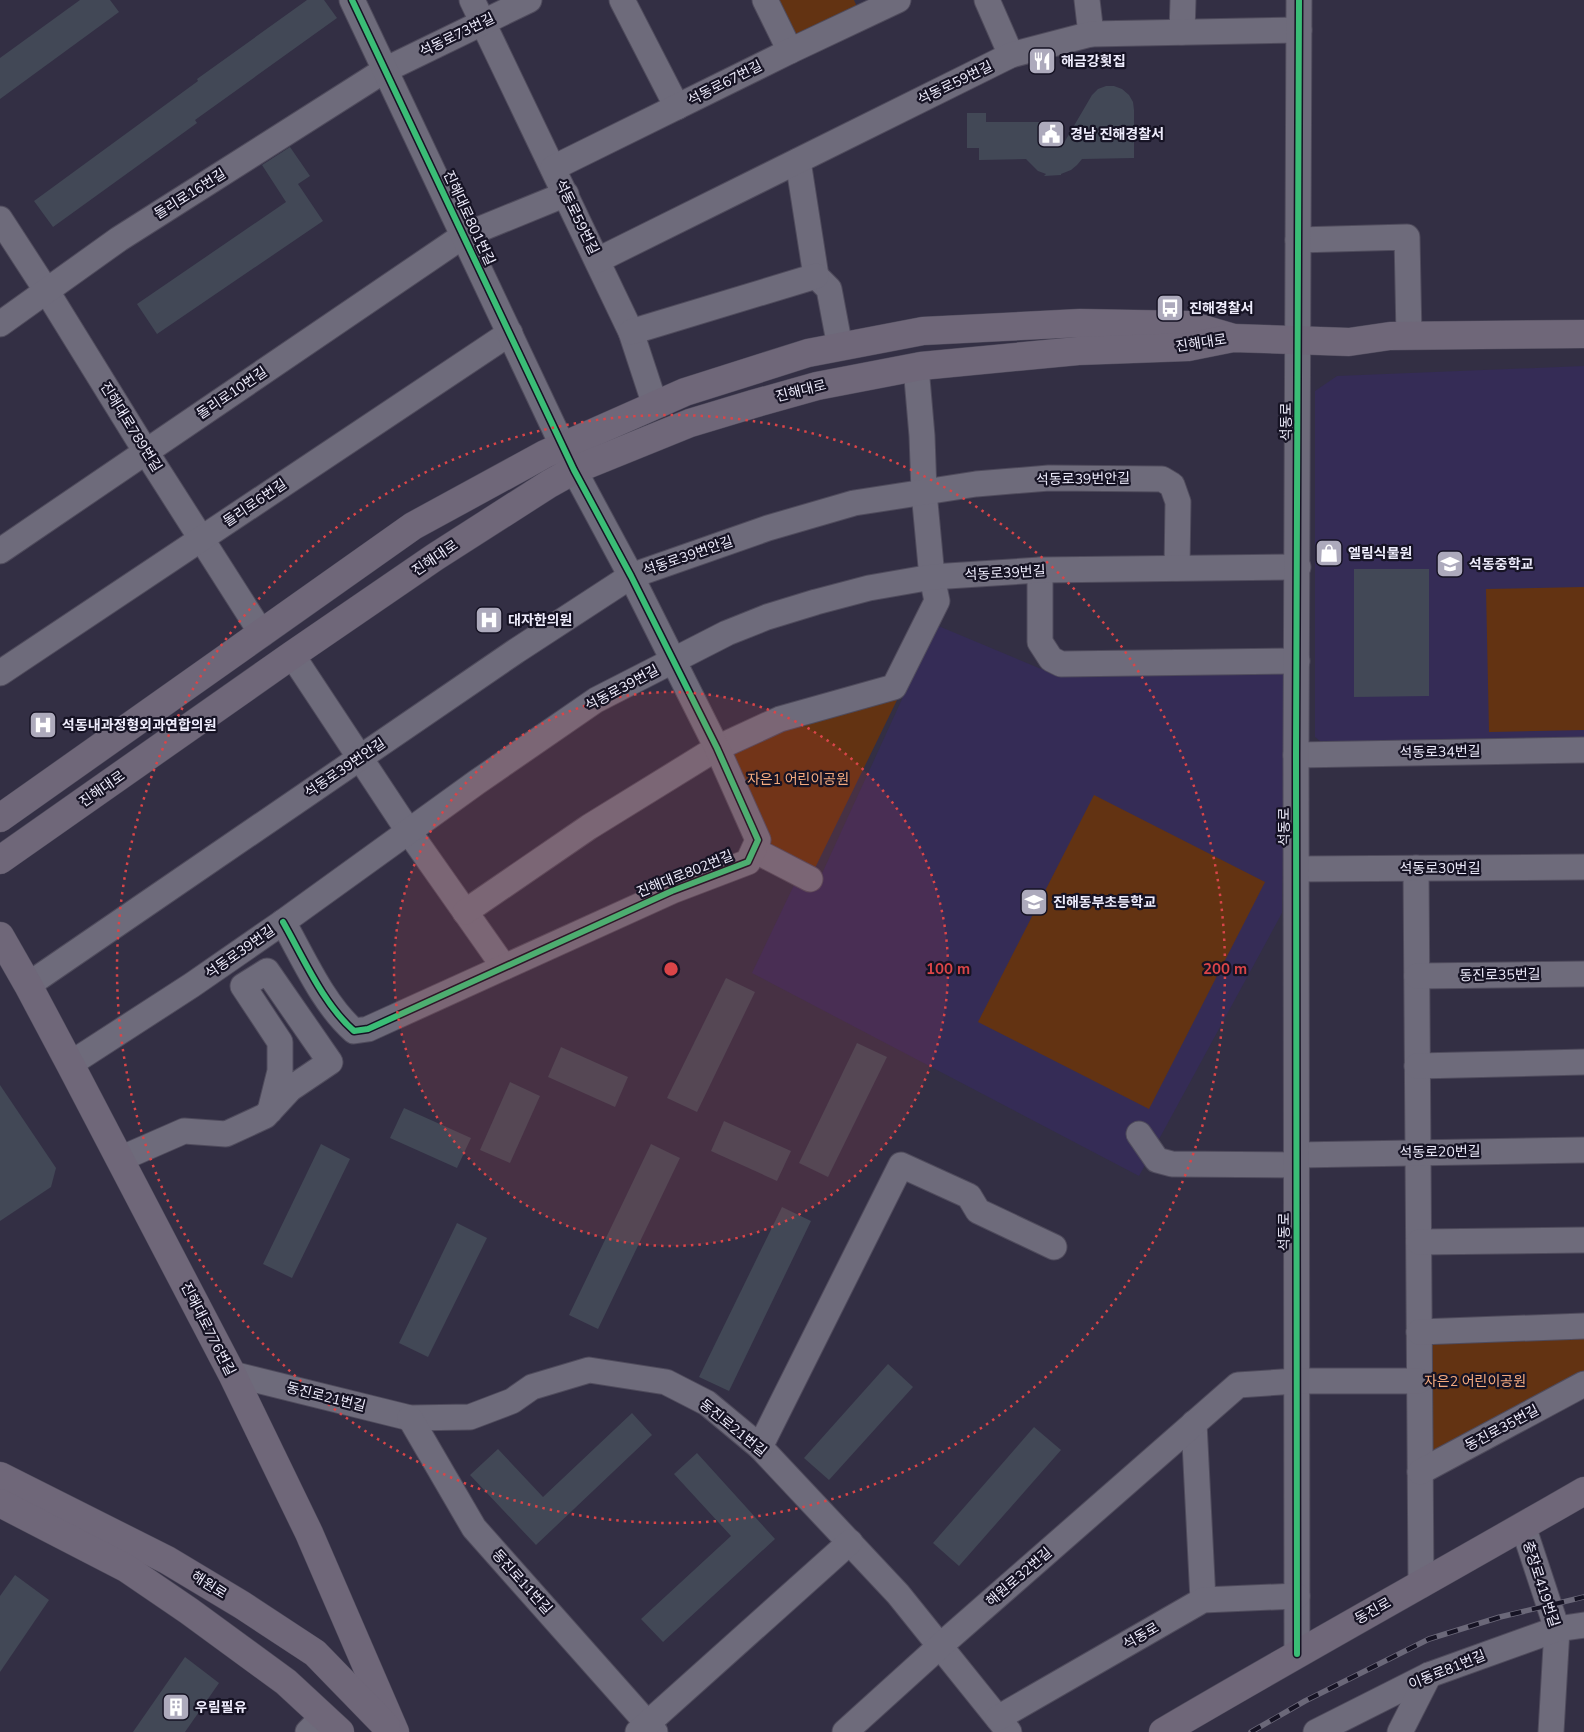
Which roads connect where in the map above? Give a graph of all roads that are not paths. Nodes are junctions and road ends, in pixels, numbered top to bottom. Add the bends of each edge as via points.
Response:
1 (352, 0) edge
2 (472, 0) edge
3 (529, 0) edge
4 (622, 0) edge
5 (764, 0) edge
6 (898, 0) edge
7 (987, 0) edge
8 (1087, 0) edge
9 (1182, 0) edge
10 (1299, 0) edge
11 (482, 23) junction
12 (1299, 30) junction
13 (1182, 32) junction
14 (1091, 34) junction
15 (790, 50) junction
16 (1011, 55) junction
17 (385, 70) junction
18 (676, 107) junction
19 (798, 161) junction
20 (553, 168) junction
21 (566, 194) junction
22 (0, 219) edge
23 (463, 236) junction
24 (1298, 240) junction
25 (598, 260) junction
26 (816, 276) junction
27 (46, 290) junction
28 (0, 324) edge
29 (631, 332) junction
30 (510, 333) junction
31 (1584, 334) edge
32 (1409, 336) junction
33 (1233, 338) junction
34 (1298, 340) junction
35 (1349, 342) junction
36 (840, 347) junction
37 (1584, 352) edge
38 (916, 367) junction
39 (655, 405) junction
40 (146, 452) junction
41 (569, 458) junction
42 (924, 492) junction
43 (202, 539) junction
44 (0, 551) edge
45 (1298, 566) junction
46 (1177, 568) junction
47 (1040, 570) junction
48 (631, 576) junction
49 (932, 577) junction
50 (262, 634) junction
51 (292, 655) junction
52 (673, 661) junction
53 (1297, 661) junction
54 (0, 673) edge
55 (717, 748) junction
56 (1584, 750) edge
57 (1296, 755) junction
58 (360, 758) junction
59 (0, 818) edge
60 (409, 832) junction
61 (754, 850) junction
62 (0, 860) edge
63 (1584, 867) edge
64 (1416, 868) junction
65 (1297, 869) junction
66 (810, 880) dead end
67 (465, 912) junction
68 (284, 922) junction
69 (0, 936) edge
70 (504, 968) junction
71 (1584, 974) edge
72 (1417, 976) junction
73 (28, 985) junction
74 (1584, 1062) edge
75 (70, 1064) junction
76 (1418, 1066) junction
77 (270, 1111) junction
78 (1139, 1134) dead end
79 (1584, 1150) edge
80 (1418, 1153) junction
81 (120, 1159) junction
82 (1297, 1160) junction
83 (1584, 1240) edge
84 (1419, 1242) junction
85 (1054, 1247) dead end
86 (1584, 1326) edge
87 (1419, 1332) junction
88 (232, 1374) junction
89 (1297, 1381) junction
90 (1419, 1381) junction
91 (1584, 1384) edge
92 (410, 1418) junction
93 (1194, 1423) junction
94 (760, 1447) junction
95 (1420, 1472) junction
96 (0, 1476) edge
97 (1584, 1491) edge
98 (0, 1503) edge
99 (1523, 1526) junction
100 (850, 1542) junction
101 (1421, 1585) junction
102 (1296, 1596) junction
103 (1202, 1600) junction
104 (1584, 1625) edge
105 (350, 1626) junction
106 (1557, 1629) junction
107 (940, 1646) junction
108 (315, 1653) junction
109 (1296, 1654) junction
110 (1429, 1675) junction
111 (1003, 1725) edge
112 (324, 1727) edge
113 (647, 1729) edge
114 (394, 1732) edge
115 (845, 1732) edge
116 (1163, 1732) edge
117 (1316, 1732) edge
118 (1400, 1732) edge
119 (1551, 1732) edge

1 - 17 street, 진해대로801번길
2 - 11 street, 석동로59번길
3 - 11 street, 석동로73번길
4 - 18 street
5 - 15 street
6 - 15 street, 석동로67번길
7 - 16 street
8 - 14 street
9 - 13 street
10 - 12 street, 석동로
11 - 17 street, 석동로73번길
11 - 20 street, 석동로59번길
12 - 13 street, 석동로59번길
12 - 24 street, 석동로
13 - 14 street, 석동로59번길
14 - 16 street, 석동로59번길
15 - 18 street, 석동로67번길
16 - 19 street, 석동로59번길
17 - 23 street, 진해대로801번길
17 - 27 street, 돌리로16번길 via 119,239
18 - 20 street, 석동로67번길
19 - 25 street, 석동로59번길
19 - 26 street
20 - 21 street, 석동로59번길
21 - 23 street, 돌리로10번길
21 - 25 street, 석동로59번길
22 - 27 street, 진해대로789번길
23 - 30 street, 진해대로801번길
23 - 40 street, 돌리로10번길
24 - 32 street via 1407,237
24 - 34 street, 석동로
25 - 29 street
26 - 29 street
26 - 36 street via 829,289
27 - 28 street, 돌리로16번길
27 - 40 street, 진해대로789번길
29 - 39 street
30 - 41 street, 진해대로801번길
30 - 43 street, 돌리로6번길
31 - 32 main road
32 - 35 main road
33 - 34 main road
33 - 36 main road, 진해대로 via 1189,325 1080,323 923,331
33 - 38 main road, 진해대로 via 1188,347 1078,351
34 - 35 main road
34 - 45 street, 석동로
35 - 37 main road via 1390,353
36 - 39 main road, 진해대로 via 808,353
38 - 41 main road, 진해대로 via 825,384
38 - 42 street
39 - 41 main road, 진해대로
40 - 43 street, 진해대로789번길
40 - 44 street, 돌리로10번길
41 - 48 street
41 - 50 main road, 진해대로 via 545,454 413,526
41 - 51 main road, 진해대로 via 549,484
42 - 46 street, 석동로39번안길 via 1049,478 1162,479 1172,485 1178,502
42 - 48 street, 석동로39번안길 via 854,503
42 - 49 street
43 - 50 street, 진해대로789번길
43 - 54 street, 돌리로6번길
45 - 46 street, 석동로39번길
45 - 53 street, 석동로
46 - 47 street, 석동로39번길
47 - 49 street, 석동로39번길
47 - 53 street via 1040,642 1051,659 1061,664
48 - 52 street
48 - 58 street, 석동로39번안길
49 - 52 street, 석동로39번길 via 869,588 767,617
49 - 55 street via 937,601 894,687 780,719
50 - 59 main road, 진해대로
51 - 58 street
51 - 62 main road, 진해대로
52 - 55 street
52 - 60 street, 석동로39번길 via 596,700
53 - 57 street, 석동로
55 - 61 street via 758,840
55 - 67 street via 589,827
56 - 57 street, 석동로34번길
57 - 65 street, 석동로
58 - 60 street
58 - 73 street, 석동로39번안길
60 - 67 street
60 - 68 street, 석동로39번길
61 - 66 street
61 - 70 street, 진해대로802번길 via 748,862 672,891
63 - 64 street, 석동로30번길
64 - 65 street, 석동로30번길
64 - 72 street
65 - 82 street, 석동로
67 - 70 street
68 - 70 street, 진해대로802번길 via 341,1020 354,1031 368,1029
68 - 75 street, 석동로39번길
69 - 73 main road, 진해대로776번길
71 - 72 street, 동진로35번길
72 - 76 street
73 - 75 main road, 진해대로776번길
74 - 76 street
75 - 81 main road, 진해대로776번길
76 - 80 street
77 - 77 street via 290,1090 330,1062 267,971 243,986 280,1042 280,1071
77 - 81 street via 266,1116 226,1134 184,1131
78 - 82 street via 1157,1160 1172,1164
79 - 80 street, 석동로20번길
80 - 82 street, 석동로20번길
80 - 84 street
81 - 88 main road, 진해대로776번길
82 - 89 street, 석동로
83 - 84 street
84 - 87 street
85 - 94 street via 978,1210 968,1196 901,1165
86 - 87 street
87 - 90 street
88 - 92 street, 동진로21번길
88 - 105 main road, 진해대로776번길
89 - 90 street, 해원로32번길
89 - 93 street, 해원로32번길 via 1238,1385
89 - 102 street, 석동로
90 - 95 street
91 - 95 street, 동진로35번길
92 - 94 street, 동진로21번길 via 470,1417 512,1401 532,1387 588,1370 666,1382 708,1403
92 - 113 street, 동진로11번길 via 474,1528
93 - 103 street
93 - 107 street, 해원로32번길
94 - 100 street, 동진로21번길
95 - 101 street
96 - 108 main road, 해원로 via 168,1560
97 - 99 main road, 동진로
98 - 112 main road via 126,1568 189,1611 286,1682
99 - 101 main road, 동진로
99 - 106 street, 충장로419번길
100 - 107 street, 동진로21번길
100 - 113 street
101 - 109 main road, 동진로
102 - 103 street, 석동로
102 - 109 street, 석동로
103 - 111 street, 석동로
104 - 106 street, 이동로81번길
105 - 108 main road
105 - 114 main road, 진해대로776번길
106 - 110 street, 이동로81번길
106 - 119 street, 충장로419번길
107 - 111 street, 동진로21번길
107 - 115 street, 해원로32번길
108 - 114 main road, 해원로
109 - 116 main road, 동진로
110 - 117 street, 이동로81번길
110 - 118 street

